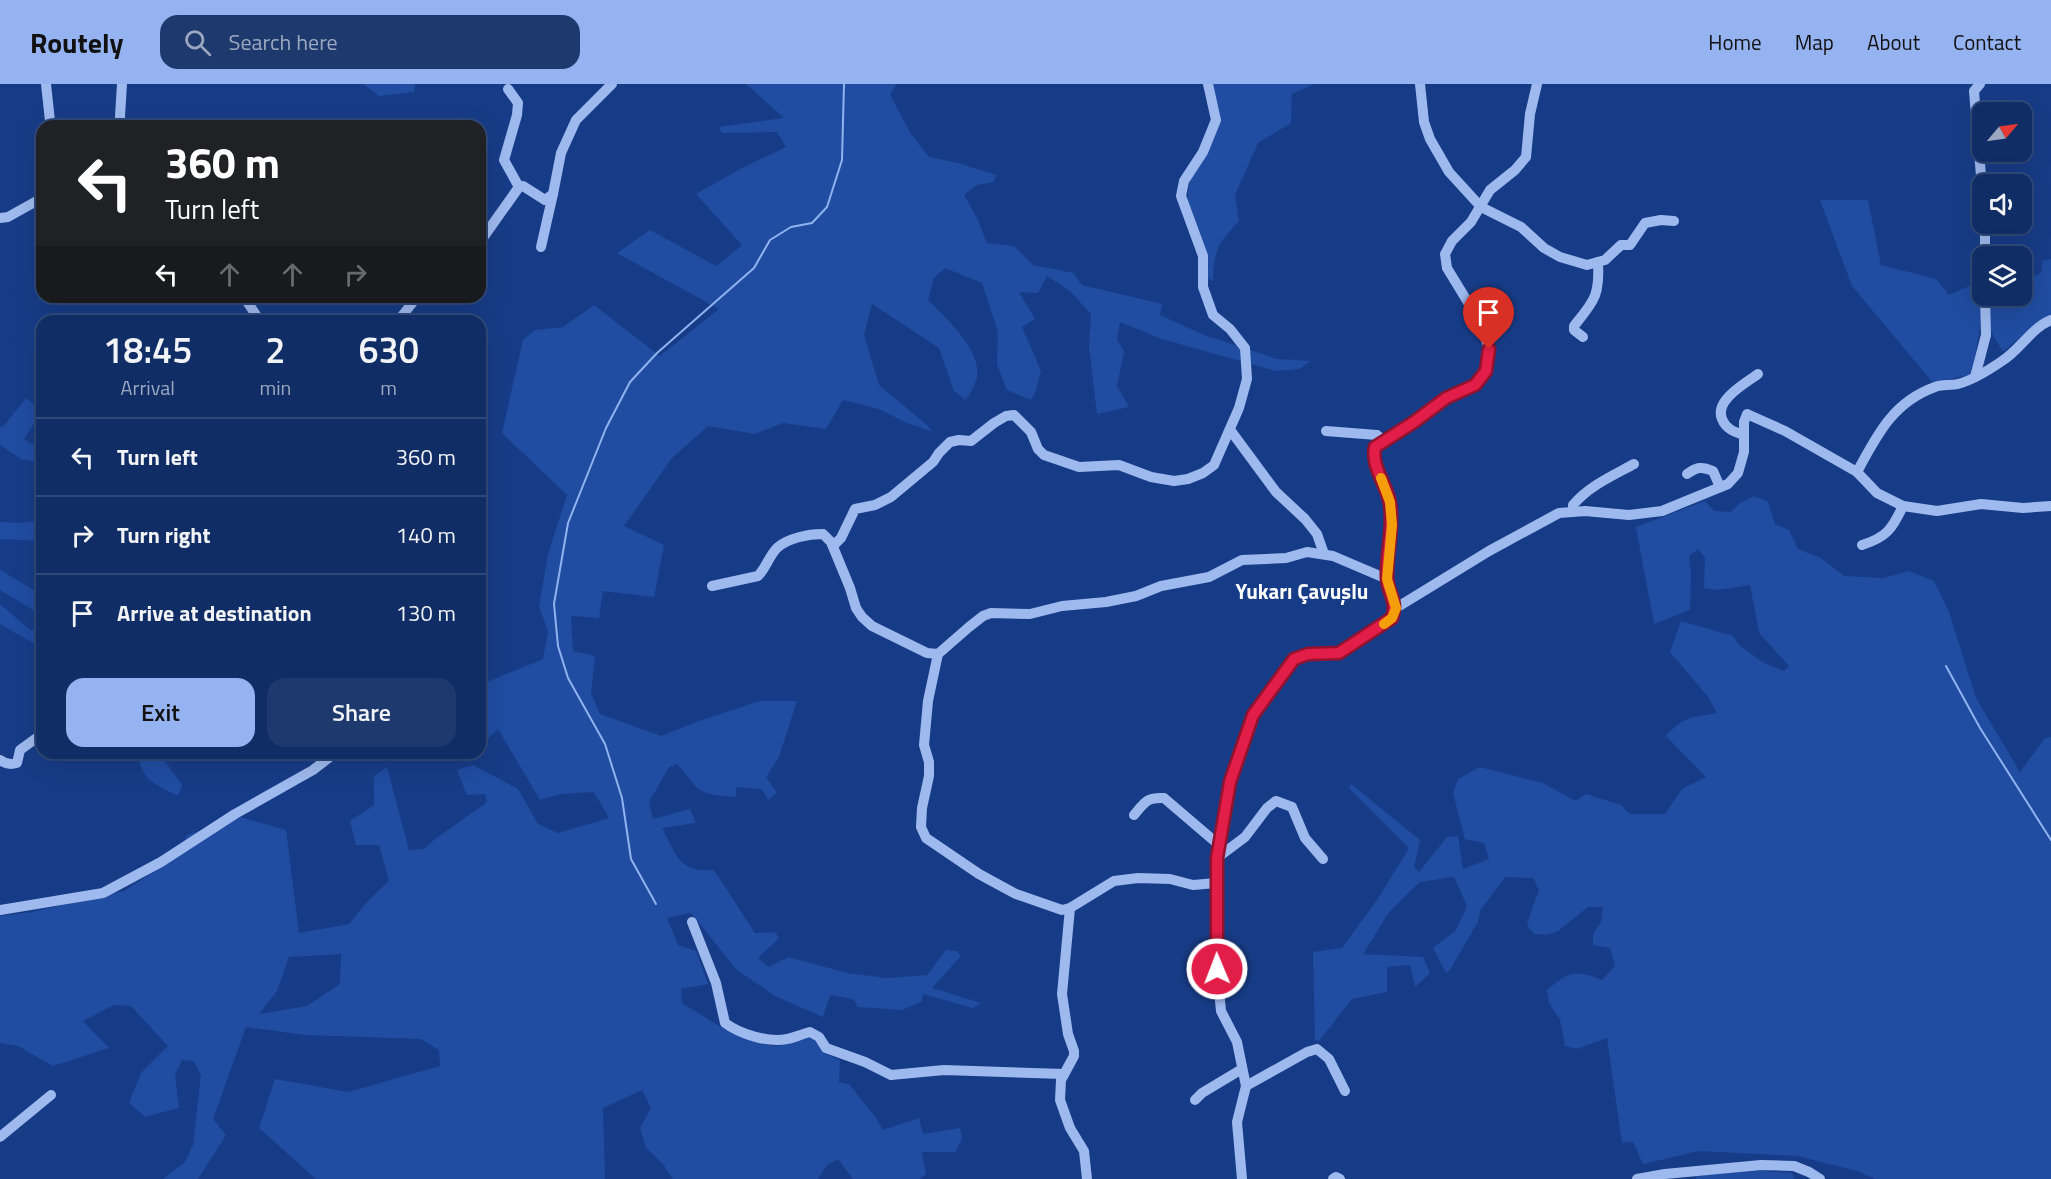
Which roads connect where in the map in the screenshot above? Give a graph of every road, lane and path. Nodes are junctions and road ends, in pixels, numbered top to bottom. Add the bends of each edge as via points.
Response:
1 (46, 84) edge
2 (122, 84) edge
3 (612, 84) edge
4 (1208, 84) edge
5 (1420, 84) edge
6 (1537, 84) edge
7 (1980, 84) edge
8 (508, 89) dead end
9 (50, 120) edge
10 (120, 120) edge
11 (1981, 174) edge
12 (519, 187) junction
13 (553, 194) junction
14 (36, 201) edge
15 (1481, 207) junction
16 (0, 218) edge
17 (1674, 221) dead end
18 (486, 234) edge
19 (541, 247) dead end
20 (1598, 262) junction
21 (412, 303) edge
22 (1985, 306) edge
23 (403, 315) edge
24 (2051, 320) edge
25 (1583, 337) dead end
26 (1758, 374) dead end
27 (1975, 377) junction
28 (1230, 431) junction
29 (1326, 431) dead end
30 (1744, 435) junction
31 (1384, 441) junction
32 (1634, 464) dead end
33 (1857, 472) junction
34 (1687, 474) dead end
35 (1720, 487) junction
36 (1903, 506) junction
37 (2051, 506) edge
38 (1574, 512) junction
39 (1862, 544) dead end
40 (833, 546) junction
41 (1323, 554) junction
42 (1387, 579) junction
43 (712, 586) dead end
44 (1396, 608) junction
45 (938, 654) junction
46 (36, 738) edge
47 (327, 759) edge
48 (0, 760) edge
49 (1134, 815) dead end
50 (1219, 845) junction
51 (1217, 858) junction
52 (1323, 858) dead end
53 (1216, 883) junction
54 (1070, 908) junction
55 (0, 910) edge
56 (692, 922) dead end
57 (1242, 1069) junction
58 (1064, 1074) junction
59 (1246, 1086) junction
60 (1345, 1091) dead end
61 (51, 1095) dead end
62 (1195, 1100) dead end
63 (0, 1137) edge
64 (1086, 1179) edge
65 (1242, 1179) edge
66 (1333, 1179) edge
67 (1340, 1179) edge
68 (1637, 1179) edge
69 (1820, 1179) edge

1 - 9 street
2 - 10 street
3 - 13 street via 576,120 561,153
4 - 28 street via 1216,120 1203,152 1184,181 1181,196 1203,256 1203,287 1213,315 1245,348 1247,380
5 - 15 street via 1430,139 1449,172
6 - 15 street via 1526,157 1490,190
7 - 11 street via 1974,91
8 - 12 street via 518,103 504,160
12 - 13 street via 545,200
12 - 18 street
13 - 19 street
14 - 16 street
15 - 20 street via 1521,227 1560,257 1587,264
15 - 31 street via 1444,254 1447,268 1480,322 1489,349 1486,371 1475,385 1446,398
17 - 20 street via 1645,224 1630,245 1621,245
20 - 25 street via 1597,294 1574,326
21 - 23 street
22 - 27 street via 1986,335
24 - 27 street via 2004,360
26 - 30 street via 1721,408 1725,426
27 - 33 street via 1955,385 1938,385 1906,401 1888,419
28 - 40 street via 1214,465 1188,479 1174,481 1119,465 1079,467 1044,455 1031,432 1014,415 1006,416 971,441 950,442 933,462 891,496 875,505 855,509
28 - 41 street via 1276,492 1317,534
29 - 31 street via 1377,435
30 - 33 street via 1747,414
30 - 35 street via 1738,473
31 - 42 street via 1375,447 1373,458 1390,502
32 - 38 street via 1580,496 1573,505
33 - 36 street via 1877,492
34 - 35 street via 1702,466 1713,471
35 - 38 street via 1662,511 1629,515
36 - 37 street via 1937,511 1981,504
36 - 39 street via 1890,530
38 - 44 street via 1559,513
40 - 43 street via 823,534 794,539 778,548 758,576
40 - 45 street via 862,617 872,626 927,653
41 - 42 street
41 - 45 street via 1307,552 1286,558 1242,560 1209,577 1106,602 1030,614 992,613 983,616
42 - 44 street
44 - 50 street via 1392,618 1339,653 1308,654 1294,659 1275,684 1253,715 1230,782
45 - 54 street via 924,745 929,776 921,827 926,838 1016,894 1062,910
46 - 48 street via 20,750 17,763 11,765
47 - 55 street via 161,862 103,893
49 - 50 street via 1153,797 1164,798
50 - 51 street
51 - 52 street via 1245,837 1276,801 1292,807 1305,838
51 - 53 street
53 - 54 street via 1193,885 1170,879 1138,878 1114,881
53 - 57 street via 1221,1011 1237,1042
54 - 58 street via 1062,994 1074,1056
56 - 58 street via 716,983 725,1023 735,1030 786,1040 810,1032 826,1048 891,1075 944,1070
57 - 59 street
57 - 62 street
58 - 64 street via 1060,1100 1070,1128 1084,1150
59 - 60 street via 1317,1049 1329,1059
59 - 65 street via 1237,1122
61 - 63 street
66 - 67 street
68 - 69 street via 1761,1165 1794,1166

